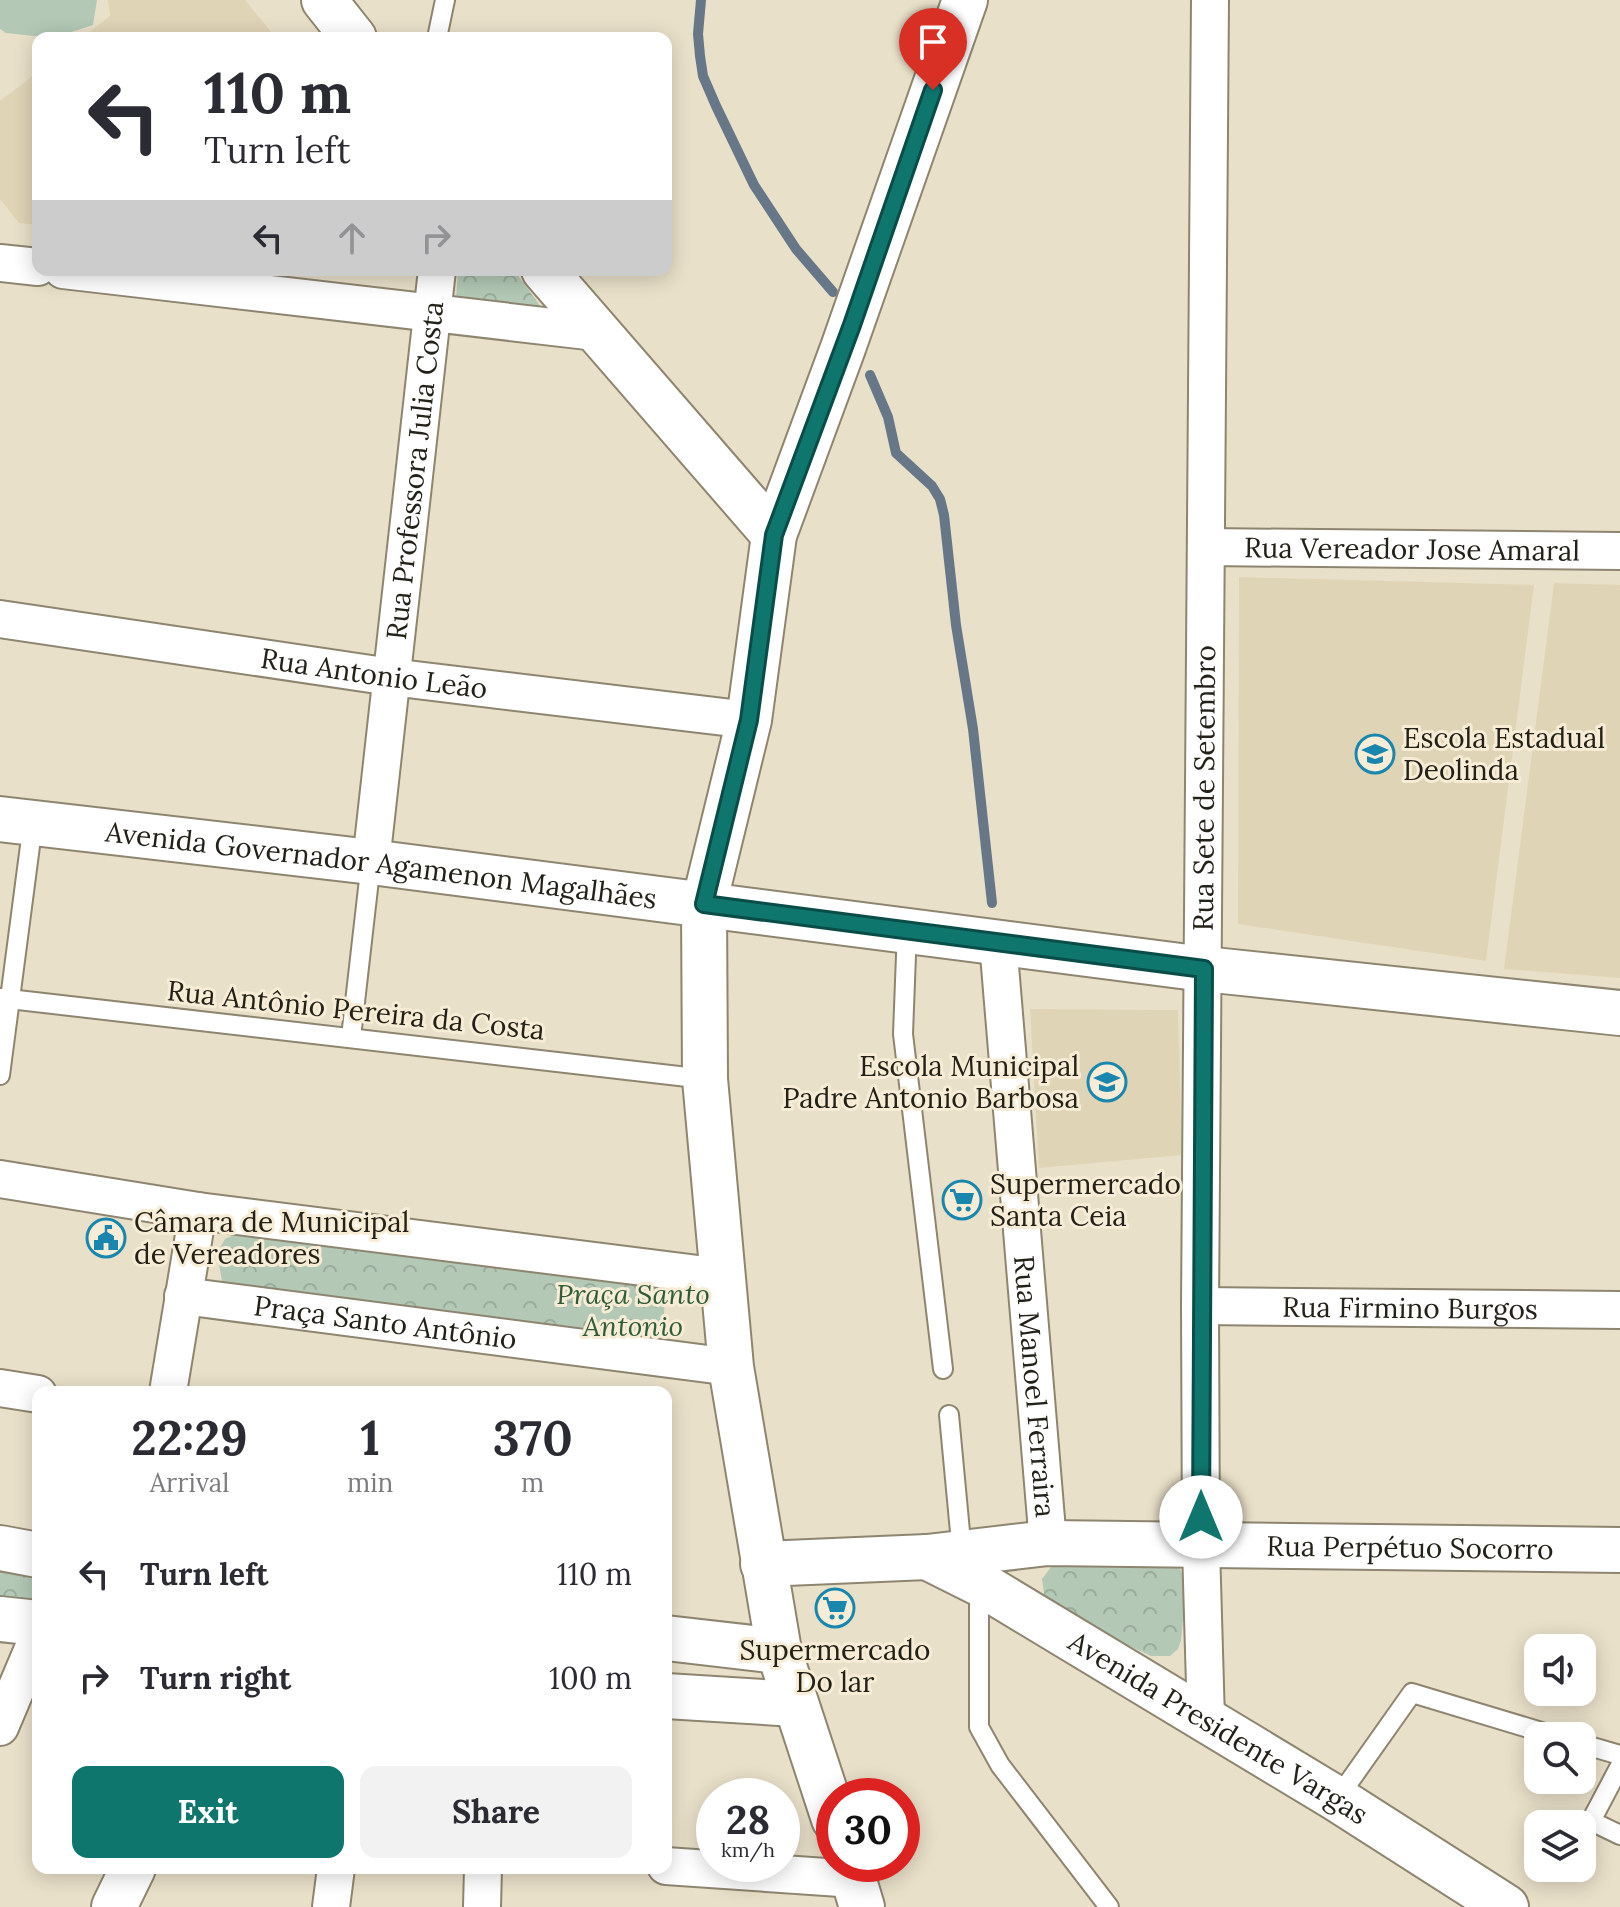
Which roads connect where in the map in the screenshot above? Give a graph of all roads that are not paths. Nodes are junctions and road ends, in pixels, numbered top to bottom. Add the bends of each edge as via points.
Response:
1 (324, 0) edge
2 (445, 0) edge
3 (965, 0) edge
4 (1210, 0) edge
5 (349, 32) edge
6 (438, 32) edge
7 (0, 263) edge
8 (32, 266) edge
9 (116, 276) edge
10 (437, 276) edge
11 (549, 276) edge
12 (434, 312) junction
13 (596, 332) junction
14 (774, 535) junction
15 (1206, 547) junction
16 (1620, 551) edge
17 (0, 619) edge
18 (391, 677) junction
19 (749, 720) junction
20 (17, 821) edge
21 (371, 862) junction
22 (704, 904) junction
23 (907, 929) junction
24 (998, 942) junction
25 (1204, 969) junction
26 (5, 999) edge
27 (1620, 1013) edge
28 (351, 1037) junction
29 (0, 1075) edge
30 (705, 1079) junction
31 (0, 1179) edge
32 (198, 1211) junction
33 (722, 1277) junction
34 (183, 1296) junction
35 (1200, 1306) junction
36 (1620, 1310) edge
37 (731, 1367) junction
38 (943, 1369) dead end
39 (169, 1386) edge
40 (0, 1388) edge
41 (32, 1393) edge
42 (949, 1415) dead end
43 (1048, 1543) junction
44 (1201, 1547) junction
45 (0, 1548) edge
46 (1620, 1550) edge
47 (32, 1554) edge
48 (763, 1564) junction
49 (956, 1564) junction
50 (0, 1619) edge
51 (32, 1622) edge
52 (672, 1639) edge
53 (32, 1651) edge
54 (779, 1651) junction
55 (672, 1696) edge
56 (795, 1704) junction
57 (1206, 1720) junction
58 (0, 1727) edge
59 (1524, 1727) edge
60 (1596, 1748) edge
61 (1620, 1755) edge
62 (1620, 1766) edge
63 (820, 1778) edge
64 (1337, 1799) junction
65 (1620, 1835) edge
66 (672, 1867) edge
67 (130, 1874) edge
68 (335, 1874) edge
69 (483, 1874) edge
70 (855, 1883) edge
71 (114, 1907) edge
72 (331, 1907) edge
73 (482, 1907) edge
74 (1109, 1907) edge
75 (1506, 1907) edge

1 - 5 street
2 - 6 lane
3 - 14 street
4 - 15 street, Rua Sete de Setembro
7 - 8 street
9 - 12 street
10 - 12 street, Rua Professora Julia Costa
11 - 13 street
12 - 13 street
12 - 18 street, Rua Professora Julia Costa
13 - 14 street
14 - 19 street
15 - 16 street, Rua Vereador Jose Amaral
15 - 25 street, Rua Sete de Setembro
17 - 18 street, Rua Antonio Leão
18 - 19 street, Rua Antonio Leão
18 - 21 street, Rua Professora Julia Costa
19 - 22 street
20 - 21 street, Avenida Governador Agamenon Magalhães
20 - 26 lane
21 - 22 street, Avenida Governador Agamenon Magalhães
21 - 28 lane
22 - 23 street, Avenida Governador Agamenon Magalhães
22 - 30 street
23 - 24 street, Avenida Governador Agamenon Magalhães
23 - 38 lane via 903,1034
24 - 25 street, Avenida Governador Agamenon Magalhães
24 - 43 street, Rua Manoel Ferraira
25 - 27 street, Avenida Governador Agamenon Magalhães
25 - 35 street, Rua Sete de Setembro
26 - 28 lane, Rua Antônio Pereira da Costa
26 - 29 lane
28 - 30 lane, Rua Antônio Pereira da Costa
30 - 33 street
31 - 32 street
32 - 33 street
32 - 34 street
33 - 37 street
34 - 37 street, Praça Santo Antônio
34 - 39 street
35 - 36 street, Rua Firmino Burgos
35 - 44 street, Rua Sete de Setembro
37 - 48 street
40 - 41 street
42 - 49 lane
43 - 44 street, Rua Perpétuo Socorro
43 - 49 street, Rua Perpétuo Socorro
44 - 46 street, Rua Perpétuo Socorro
44 - 57 street, Rua Sete de Setembro
45 - 47 street
48 - 49 street, Rua Perpétuo Socorro
48 - 54 street
49 - 57 street, Avenida Presidente Vargas
49 - 74 lane via 979,1727 1000,1765
50 - 51 street
52 - 54 street
53 - 58 street
54 - 56 street
55 - 56 street
56 - 63 street
57 - 64 street, Avenida Presidente Vargas
59 - 64 lane via 1412,1693
60 - 61 lane
62 - 65 lane via 1591,1821
64 - 75 street, Avenida Presidente Vargas
66 - 70 street
67 - 71 street
68 - 72 street
69 - 73 street

